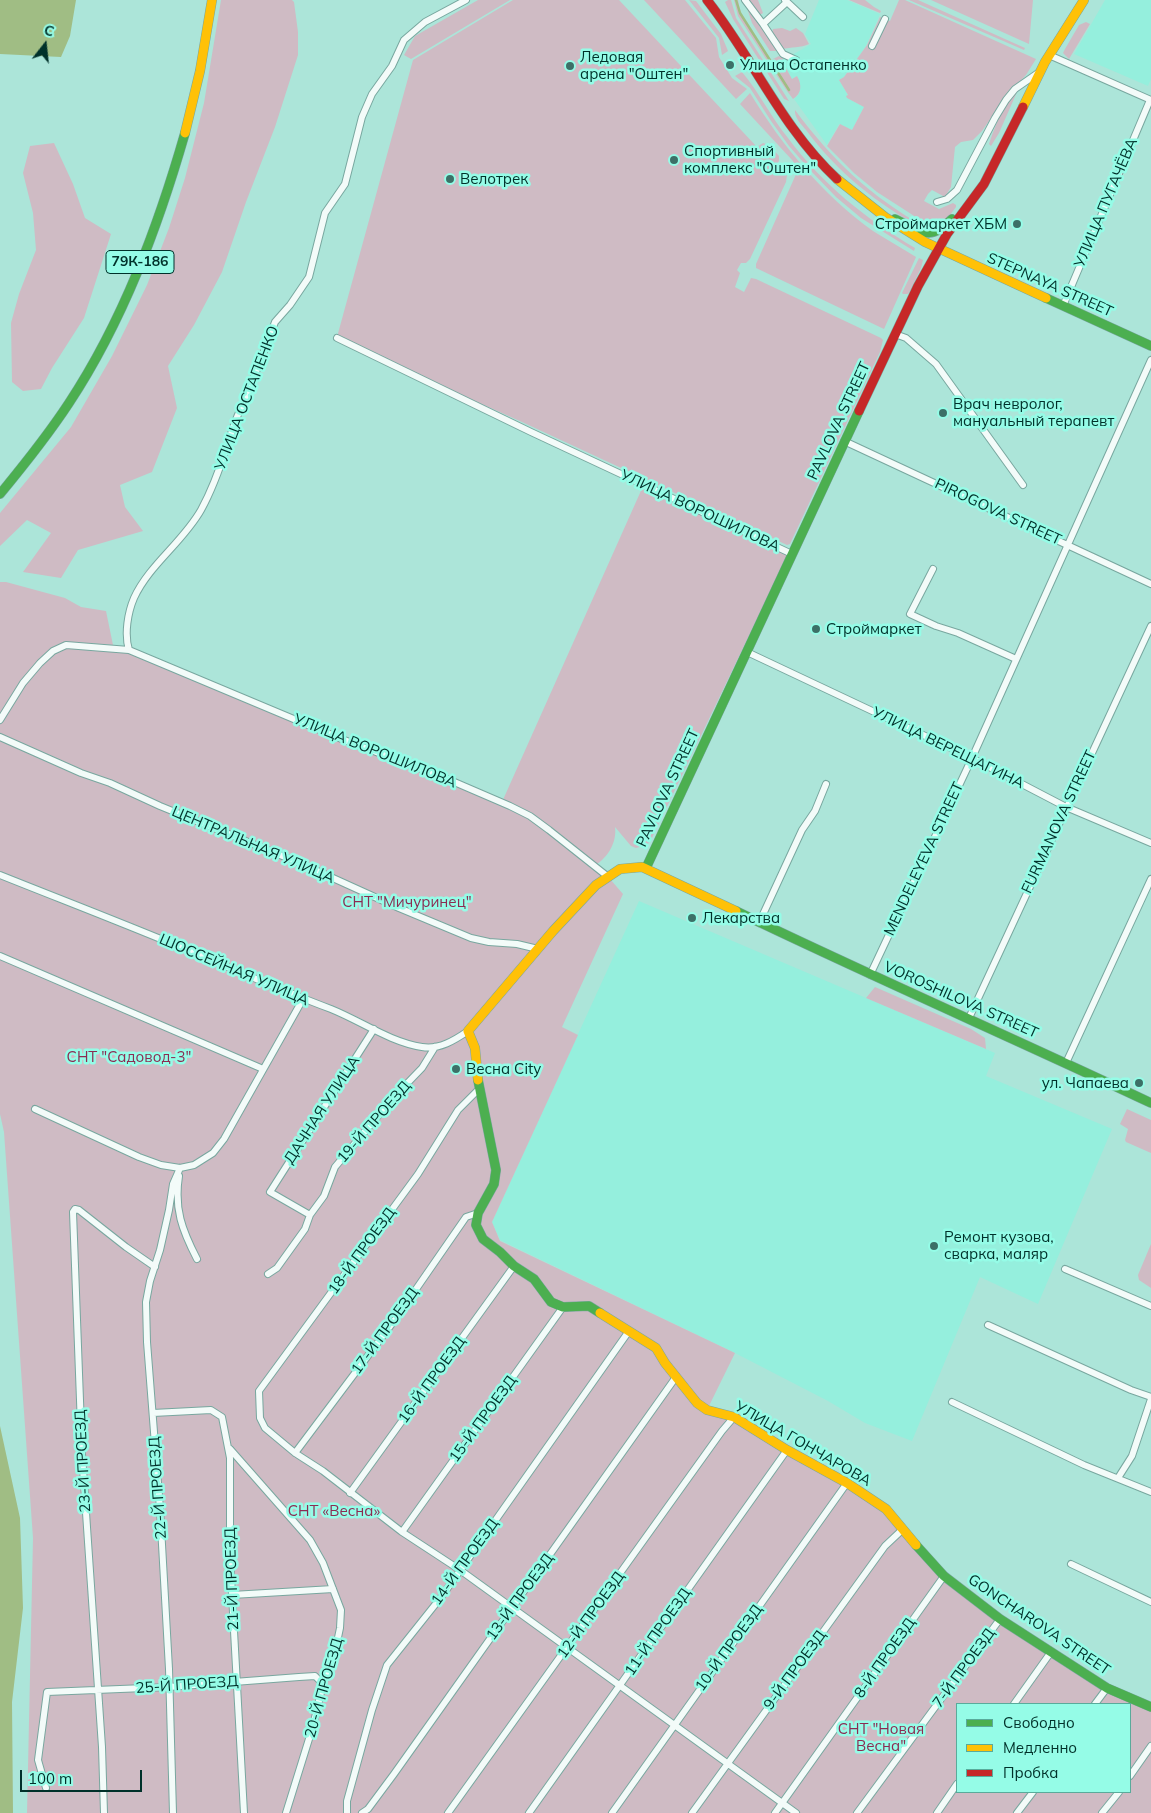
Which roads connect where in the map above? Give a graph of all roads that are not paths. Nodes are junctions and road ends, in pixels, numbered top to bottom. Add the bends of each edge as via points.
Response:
1 (212, 0) edge
2 (466, 0) edge
3 (707, 0) edge
4 (745, 0) edge
5 (1084, 0) edge
6 (786, 1) edge
7 (803, 17) dead end
8 (885, 19) dead end
9 (763, 24) junction
10 (872, 46) dead end
11 (1049, 55) junction
12 (796, 60) dead end
13 (1040, 72) junction
14 (1150, 100) edge
15 (990, 172) junction
16 (938, 202) dead end
17 (877, 212) junction
18 (938, 248) junction
19 (1063, 306) junction
20 (895, 334) junction
21 (337, 338) dead end
22 (1151, 346) edge
23 (1151, 360) edge
24 (844, 441) junction
25 (1023, 485) dead end
26 (0, 494) edge
27 (1068, 544) junction
28 (792, 554) junction
29 (933, 568) dead end
30 (1151, 584) edge
31 (1151, 626) edge
32 (129, 650) junction
33 (747, 652) junction
34 (1016, 659) junction
35 (0, 720) edge
36 (0, 737) edge
37 (972, 758) junction
38 (826, 784) dead end
39 (1066, 807) junction
40 (1151, 843) edge
41 (646, 868) junction
42 (0, 875) edge
43 (607, 876) junction
44 (1151, 879) edge
45 (759, 923) junction
46 (538, 949) junction
47 (0, 956) edge
48 (870, 976) junction
49 (303, 999) junction
50 (969, 1018) junction
51 (374, 1029) junction
52 (468, 1031) junction
53 (435, 1048) junction
54 (1066, 1063) junction
55 (263, 1069) junction
56 (479, 1089) junction
57 (1151, 1103) edge
58 (35, 1109) dead end
59 (180, 1168) junction
60 (478, 1213) junction
61 (310, 1215) junction
62 (197, 1259) dead end
63 (514, 1266) junction
64 (155, 1267) junction
65 (1064, 1268) dead end
66 (268, 1274) dead end
67 (563, 1306) junction
68 (1151, 1306) edge
69 (988, 1325) dead end
70 (629, 1331) junction
71 (676, 1377) junction
72 (1151, 1398) edge
73 (952, 1402) dead end
74 (153, 1412) junction
75 (734, 1417) junction
76 (228, 1447) junction
77 (787, 1450) junction
78 (295, 1453) junction
79 (1118, 1478) junction
80 (847, 1482) junction
81 (1151, 1492) edge
82 (350, 1493) junction
83 (902, 1530) junction
84 (402, 1532) junction
85 (1071, 1564) dead end
86 (460, 1570) junction
87 (944, 1576) junction
88 (333, 1589) junction
89 (232, 1595) junction
90 (1151, 1602) edge
91 (512, 1609) junction
92 (1000, 1619) junction
93 (568, 1648) junction
94 (1051, 1652) junction
95 (236, 1681) junction
96 (324, 1684) junction
97 (620, 1686) junction
98 (170, 1687) junction
99 (1107, 1688) junction
100 (98, 1690) junction
101 (1015, 1703) edge
102 (1096, 1703) edge
103 (1151, 1707) edge
104 (675, 1725) junction
105 (1151, 1746) edge
106 (727, 1764) junction
107 (1131, 1775) edge
108 (956, 1785) edge
109 (46, 1788) dead end
110 (1031, 1793) edge
111 (1118, 1793) edge
112 (782, 1803) junction
113 (104, 1813) edge
114 (173, 1813) edge
115 (244, 1813) edge
116 (286, 1813) edge
117 (347, 1813) edge
118 (362, 1813) edge
119 (448, 1813) edge
120 (529, 1813) edge
121 (612, 1813) edge
122 (692, 1813) edge
123 (775, 1813) edge
124 (796, 1813) edge
125 (857, 1813) edge
126 (937, 1813) edge
127 (1018, 1813) edge
128 (1102, 1813) edge

1 - 26 street, 79К-186 via 193,106 176,168 146,250 124,301 63,413
2 - 32 street, УЛИЦА ОСТАПЕНКО via 425,22 404,40 392,66 372,94 362,118 345,184 325,213 309,277 275,322 201,510 134,598 126,632
3 - 17 street via 810,152
4 - 9 street
5 - 11 street, PAVLOVA STREET
6 - 7 street
6 - 9 street
8 - 10 street
9 - 12 street via 783,54
11 - 13 street, PAVLOVA STREET
11 - 14 street
13 - 15 street, PAVLOVA STREET
13 - 16 street via 1015,89 1006,100 957,190
14 - 19 street, УЛИЦА ПУГАЧЁВА
15 - 17 street via 936,234 927,234
15 - 18 street, PAVLOVA STREET
17 - 18 street, STEPNAYA STREET
18 - 19 street, STEPNAYA STREET
18 - 20 street, PAVLOVA STREET
19 - 22 street, STEPNAYA STREET
20 - 24 street, PAVLOVA STREET
20 - 25 street via 906,338 936,364
21 - 28 street, УЛИЦА ВОРОШИЛОВА
23 - 27 street, MENDELEYEVA STREET
24 - 27 street, PIROGOVA STREET
24 - 28 street, PAVLOVA STREET
27 - 30 street, PIROGOVA STREET
27 - 34 street, MENDELEYEVA STREET
28 - 33 street, PAVLOVA STREET
29 - 34 street via 910,614
31 - 39 street, FURMANOVA STREET
32 - 35 street via 66,645 53,651 23,683
32 - 43 street, УЛИЦА ВОРОШИЛОВА via 510,806 530,816
33 - 37 street, УЛИЦА ВЕРЕЩАГИНА
33 - 41 street, PAVLOVA STREET
34 - 37 street, MENDELEYEVA STREET
36 - 46 street, ЦЕНТРАЛЬНАЯ УЛИЦА via 470,938
37 - 39 street, УЛИЦА ВЕРЕЩАГИНА
37 - 48 street, MENDELEYEVA STREET
38 - 45 street via 816,811 802,830
39 - 40 street, УЛИЦА ВЕРЕЩАГИНА
39 - 50 street, FURMANOVA STREET
41 - 43 street via 628,867
41 - 45 street, VOROSHILOVA STREET
42 - 49 street, ШОССЕЙНАЯ УЛИЦА
43 - 46 street
44 - 54 street
45 - 48 street, VOROSHILOVA STREET
46 - 52 street
47 - 55 street
48 - 50 street, VOROSHILOVA STREET
49 - 51 street, ШОССЕЙНАЯ УЛИЦА
49 - 55 street
50 - 54 street, VOROSHILOVA STREET
51 - 53 street, ШОССЕЙНАЯ УЛИЦА via 406,1043
51 - 61 street, ДАЧНАЯ УЛИЦА via 270,1192
52 - 53 street
52 - 56 street via 475,1048
53 - 61 street, 19-Й ПРОЕЗД via 422,1068 336,1167 324,1196
54 - 57 street, VOROSHILOVA STREET
55 - 59 street via 213,1153 194,1166
56 - 60 street via 496,1170 494,1184
56 - 78 street, 18-Й ПРОЕЗД via 458,1110 418,1174 260,1391 260,1418 265,1428
58 - 59 street via 139,1157
59 - 62 street via 177,1201 181,1226
59 - 64 street, 22-Й ПРОЕЗД via 173,1184
60 - 63 street via 476,1225 484,1239
60 - 78 street, 17-Й ПРОЕЗД via 466,1217 394,1321
61 - 66 street, 19-Й ПРОЕЗД via 298,1239 277,1268
63 - 67 street via 534,1278 551,1302
63 - 82 street, 16-Й ПРОЕЗД
64 - 74 street, 22-Й ПРОЕЗД via 146,1302
64 - 100 street, 23-Й ПРОЕЗД via 75,1209 82,1454
65 - 68 street
67 - 70 street, УЛИЦА ГОНЧАРОВА via 589,1306
67 - 84 street, 15-Й ПРОЕЗД
69 - 72 street
70 - 71 street, УЛИЦА ГОНЧАРОВА via 656,1348
70 - 86 street, 14-Й ПРОЕЗД
71 - 75 street, УЛИЦА ГОНЧАРОВА via 707,1410
71 - 91 street, 13-Й ПРОЕЗД
72 - 79 street via 1132,1456
73 - 79 street
74 - 76 street, 21-Й ПРОЕЗД via 211,1410 222,1417
74 - 98 street, 22-Й ПРОЕЗД
75 - 77 street, УЛИЦА ГОНЧАРОВА
75 - 93 street, 12-Й ПРОЕЗД
76 - 88 street, 20-Й ПРОЕЗД via 310,1540
76 - 89 street, 21-Й ПРОЕЗД
77 - 80 street, УЛИЦА ГОНЧАРОВА
77 - 97 street, 11-Й ПРОЕЗД
78 - 82 street
79 - 81 street
80 - 83 street, УЛИЦА ГОНЧАРОВА via 886,1509
80 - 104 street, 10-Й ПРОЕЗД
82 - 84 street
83 - 87 street, GONCHAROVA STREET
83 - 106 street, 9-Й ПРОЕЗД via 885,1546
84 - 86 street
85 - 90 street
86 - 91 street
86 - 117 street, 14-Й ПРОЕЗД via 387,1665 347,1801
87 - 92 street, GONCHAROVA STREET
87 - 112 street, 8-Й ПРОЕЗД
88 - 89 street
88 - 96 street, 20-Й ПРОЕЗД via 341,1610 340,1628
89 - 95 street, 21-Й ПРОЕЗД
91 - 93 street
91 - 118 street, 13-Й ПРОЕЗД via 394,1774
92 - 94 street, GONCHAROVA STREET
92 - 125 street, 7-Й ПРОЕЗД
93 - 97 street
93 - 119 street, 12-Й ПРОЕЗД
94 - 99 street, GONCHAROVA STREET
94 - 101 street
95 - 96 street, 25-Й ПРОЕЗД via 315,1676
95 - 98 street, 25-Й ПРОЕЗД
95 - 115 street, 21-Й ПРОЕЗД
96 - 116 street, 20-Й ПРОЕЗД
97 - 104 street
97 - 120 street, 11-Й ПРОЕЗД
98 - 100 street, 25-Й ПРОЕЗД
98 - 114 street, 22-Й ПРОЕЗД
99 - 102 street
99 - 103 street, GONCHAROVA STREET
100 - 109 street, 25-Й ПРОЕЗД via 47,1692 38,1760
100 - 113 street, 23-Й ПРОЕЗД
104 - 106 street
104 - 121 street, 10-Й ПРОЕЗД
105 - 107 street
106 - 112 street
106 - 122 street, 9-Й ПРОЕЗД
108 - 126 street
110 - 127 street
111 - 128 street
112 - 123 street, 8-Й ПРОЕЗД
112 - 124 street

